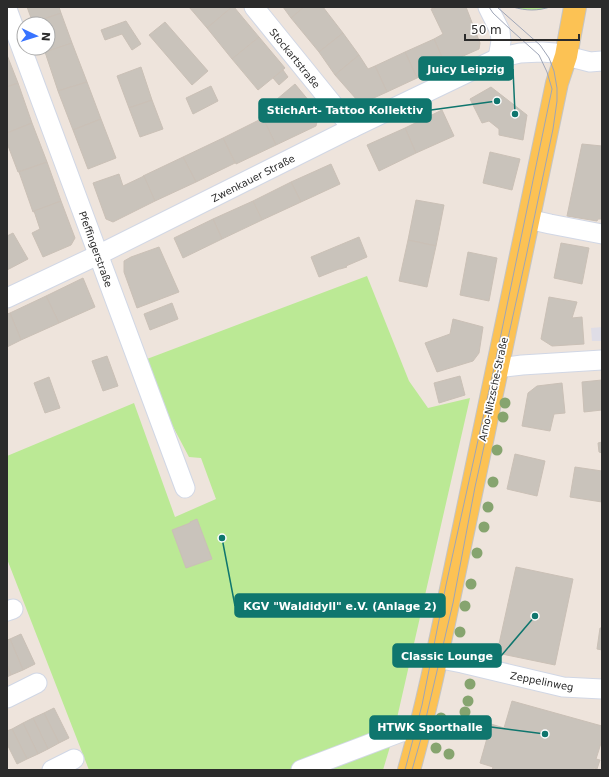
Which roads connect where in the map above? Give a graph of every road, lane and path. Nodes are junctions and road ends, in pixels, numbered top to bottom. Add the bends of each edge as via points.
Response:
1 (254, 7) edge
2 (488, 7) edge
3 (575, 7) edge
4 (7, 9) edge
5 (566, 56) junction
6 (498, 58) junction
7 (602, 61) edge
8 (352, 128) junction
9 (528, 218) junction
10 (602, 234) edge
11 (98, 255) junction
12 (7, 298) edge
13 (602, 360) edge
14 (498, 368) junction
15 (185, 488) dead end
16 (436, 658) junction
17 (37, 683) dead end
18 (602, 690) edge
19 (7, 698) edge
20 (420, 731) junction
21 (74, 759) dead end
22 (52, 770) edge
23 (301, 770) edge
24 (409, 770) edge

1 - 8 street, Stockartstraße
2 - 6 street via 500,31
3 - 5 main road, Arno-Nitzsche-Straße
4 - 11 street, Pfeffingerstraße
5 - 6 street, Zwenkauer Straße via 542,52
5 - 7 street, Zwenkauer Straße via 590,62
5 - 9 main road, Arno-Nitzsche-Straße via 557,83
6 - 8 street, Zwenkauer Straße
8 - 11 street, Zwenkauer Straße
9 - 10 street
9 - 14 main road, Arno-Nitzsche-Straße
11 - 12 street, Zwenkauer Straße
11 - 15 street, Pfeffingerstraße
13 - 14 street
14 - 16 main road, Arno-Nitzsche-Straße
16 - 18 street, Zeppelinweg via 563,687
16 - 20 main road, Arno-Nitzsche-Straße
17 - 19 street
20 - 23 street via 401,732
20 - 24 main road, Arno-Nitzsche-Straße
21 - 22 street

